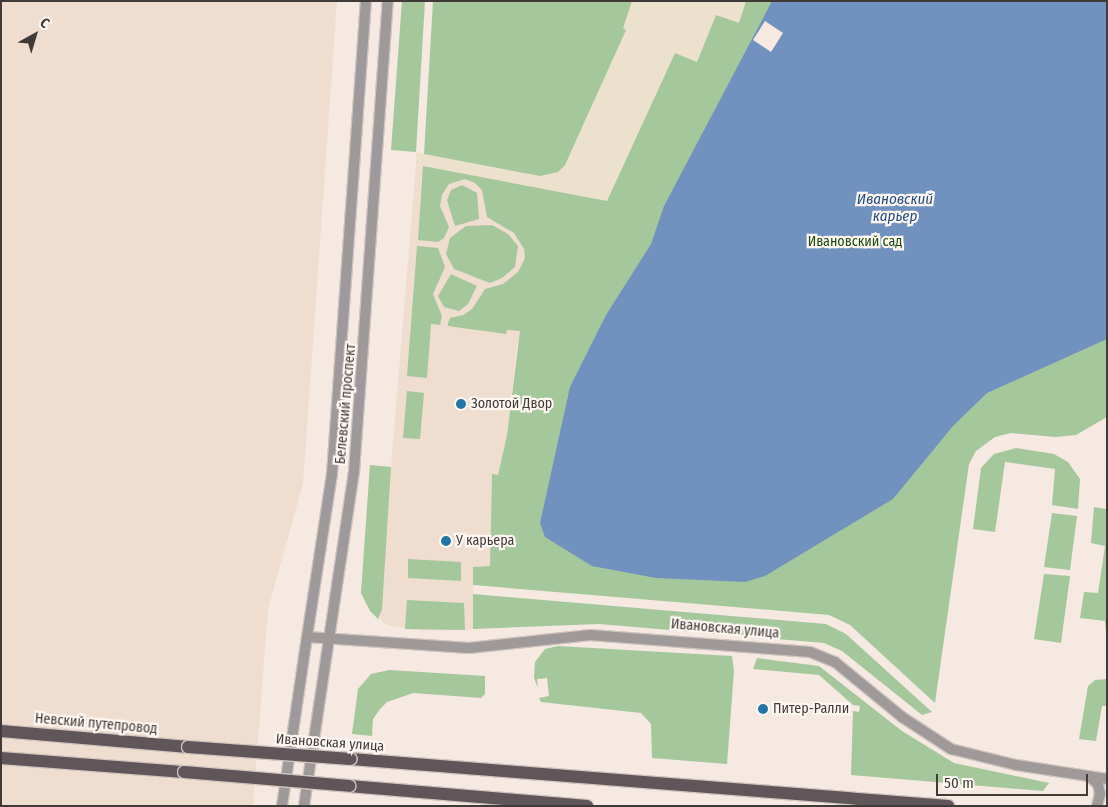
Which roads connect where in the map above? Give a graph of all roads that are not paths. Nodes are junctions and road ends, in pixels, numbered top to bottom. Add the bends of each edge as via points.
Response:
1 (366, 1) edge
2 (388, 1) edge
3 (307, 637) junction
4 (328, 640) junction
5 (1, 731) edge
6 (188, 747) joint
7 (1, 758) edge
8 (1088, 775) junction
9 (1107, 779) edge
10 (282, 806) edge
11 (304, 806) edge
12 (587, 806) edge
13 (948, 806) edge
14 (1097, 806) edge

1 - 3 street, Белевский проспект via 332,474
2 - 4 street, Белевский проспект via 363,378 343,560
3 - 4 street, Ивановская улица
3 - 10 street, Белевский проспект
4 - 8 street, Ивановская улица via 469,648 590,635 810,652 835,662 902,717 951,749 1016,765
4 - 11 street, Белевский проспект
5 - 6 main road, Невский путепровод
6 - 13 main road, Ивановская улица, bridge
7 - 12 main road, bridge
8 - 9 street, Ивановская улица
8 - 14 street via 1098,784

